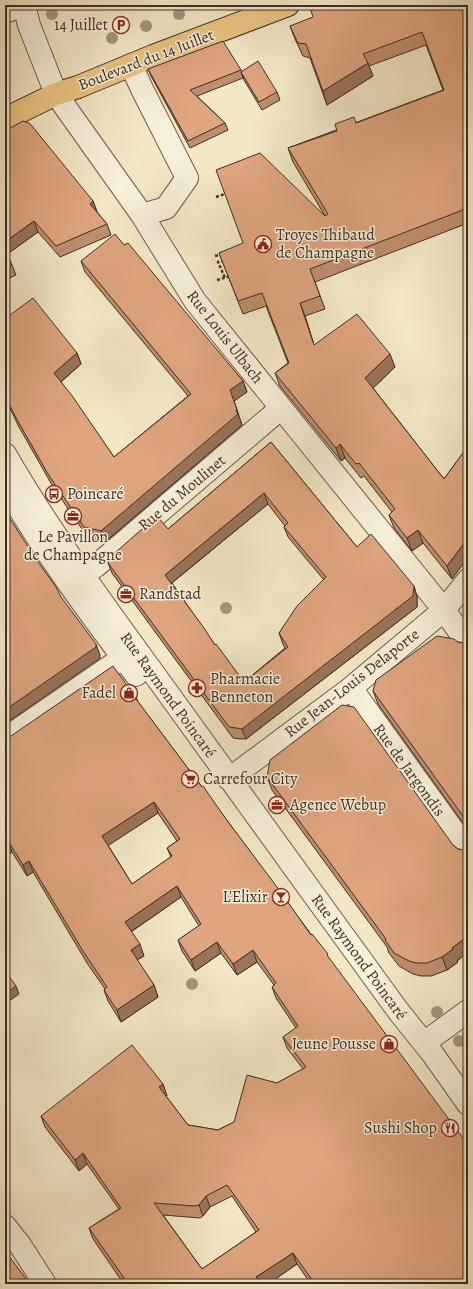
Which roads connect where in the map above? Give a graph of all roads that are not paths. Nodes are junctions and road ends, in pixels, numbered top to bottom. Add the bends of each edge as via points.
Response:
1 (24, 5) edge
2 (288, 5) edge
3 (5, 12) edge
4 (132, 65) junction
5 (56, 94) junction
6 (5, 119) edge
7 (142, 215) junction
8 (280, 409) junction
9 (5, 454) edge
10 (5, 485) edge
11 (82, 574) junction
12 (468, 580) edge
13 (444, 610) junction
14 (468, 644) edge
15 (129, 654) junction
16 (351, 688) junction
17 (5, 739) edge
18 (229, 778) junction
19 (468, 851) edge
20 (468, 1011) edge
21 (424, 1043) junction
22 (468, 1104) edge
23 (468, 1119) edge
24 (5, 1226) edge
25 (45, 1284) edge

1 - 3 street
1 - 5 street, Rue Louis Ulbach via 29,25
2 - 4 main road, Boulevard du 14 Juillet
4 - 5 main road, Boulevard du 14 Juillet
4 - 7 street via 187,178 166,208
5 - 6 main road, Boulevard du 14 Juillet
5 - 7 street, Rue Louis Ulbach
7 - 8 street, Rue Louis Ulbach via 195,301
8 - 11 street, Rue du Moulinet via 96,566
8 - 13 street, Rue Louis Ulbach
9 - 11 street, Rue Raymond Poincaré
10 - 15 street, Rue Raymond Poincaré via 50,556
11 - 15 street, Rue Raymond Poincaré
12 - 13 street, Rue Jean-Louis Delaporte
13 - 14 street, Rue Louis Ulbach
13 - 16 street, Rue Jean-Louis Delaporte
15 - 17 street
15 - 18 street, Rue Raymond Poincaré
15 - 23 street, Rue Raymond Poincaré
16 - 18 street, Rue Jean-Louis Delaporte
16 - 19 street, Rue de Jargondis
18 - 21 street, Rue Raymond Poincaré
20 - 21 street
21 - 22 street, Rue Raymond Poincaré
24 - 25 street

